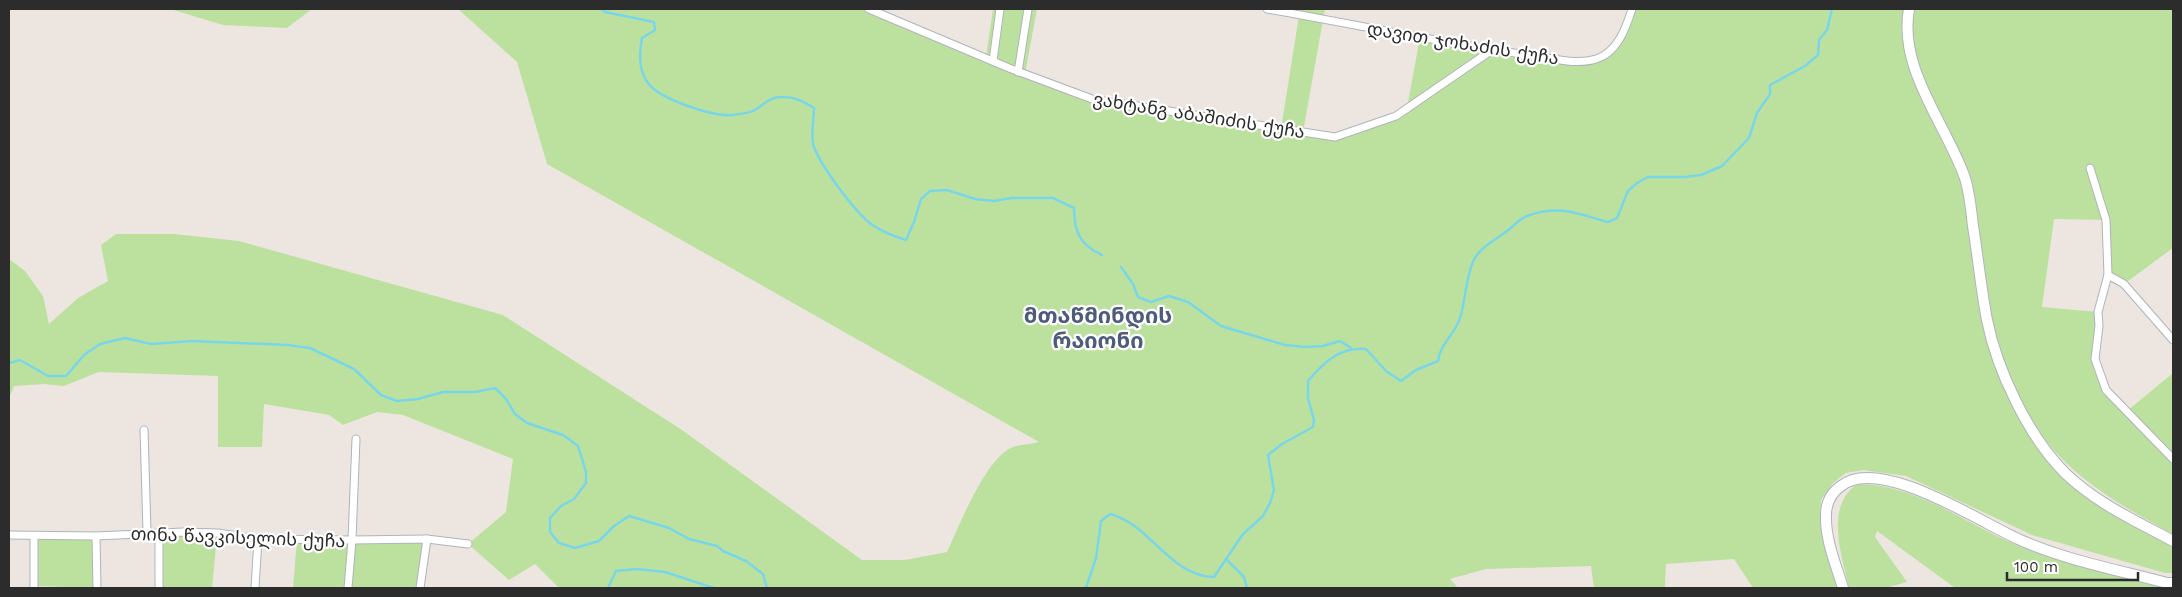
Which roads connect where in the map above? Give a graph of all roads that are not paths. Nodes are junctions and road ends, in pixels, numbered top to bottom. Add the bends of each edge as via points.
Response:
1 (869, 9) edge
2 (1000, 9) edge
3 (1028, 9) edge
4 (1267, 9) edge
5 (1632, 9) edge
6 (1909, 9) edge
7 (1492, 50) junction
8 (993, 61) junction
9 (1018, 72) junction
10 (2090, 168) dead end
11 (2108, 275) junction
12 (2173, 340) edge
13 (144, 430) dead end
14 (356, 440) dead end
15 (2173, 459) edge
16 (147, 532) junction
17 (159, 532) junction
18 (9, 535) edge
19 (34, 536) junction
20 (96, 536) junction
21 (258, 539) junction
22 (427, 539) junction
23 (352, 540) junction
24 (2173, 541) edge
25 (468, 544) dead end
26 (2173, 583) edge
27 (34, 588) edge
28 (97, 588) edge
29 (159, 588) edge
30 (255, 588) edge
31 (348, 588) edge
32 (420, 588) edge
33 (1843, 588) edge

1 - 8 street, ვახტანგ აბაშიძის ქუჩა
2 - 8 street
3 - 9 street
4 - 7 street, დავით ჯოხაძის ქუჩა
5 - 7 street, დავით ჯოხაძის ქუჩა via 1619,40 1597,59 1578,62
6 - 24 main road via 1907,31 1912,60 1966,180 1987,322 2010,388 2035,433 2065,472 2111,508
7 - 9 street, ვახტანგ აბაშიძის ქუჩა via 1396,116 1335,137 1092,99
8 - 9 street, ვახტანგ აბაშიძის ქუჩა
10 - 11 street via 2106,220
11 - 12 street via 2124,284
11 - 15 street via 2098,312 2095,359 2106,390
13 - 16 street
14 - 23 street
16 - 17 street, თინა წავკისელის ქუჩა
16 - 20 street, თინა წავკისელის ქუჩა
17 - 21 street, თინა წავკისელის ქუჩა via 218,533
17 - 29 street
18 - 19 street, თინა წავკისელის ქუჩა
19 - 20 street, თინა წავკისელის ქუჩა
19 - 27 street
20 - 28 street
21 - 23 street, თინა წავკისელის ქუჩა
21 - 30 street
22 - 23 street, თინა წავკისელის ქუჩა
22 - 25 street, თინა წავკისელის ქუჩა
22 - 32 street
23 - 31 street
26 - 33 main road via 2050,551 2018,539 1926,492 1898,482 1862,478 1844,483 1830,496 1827,505 1826,524

